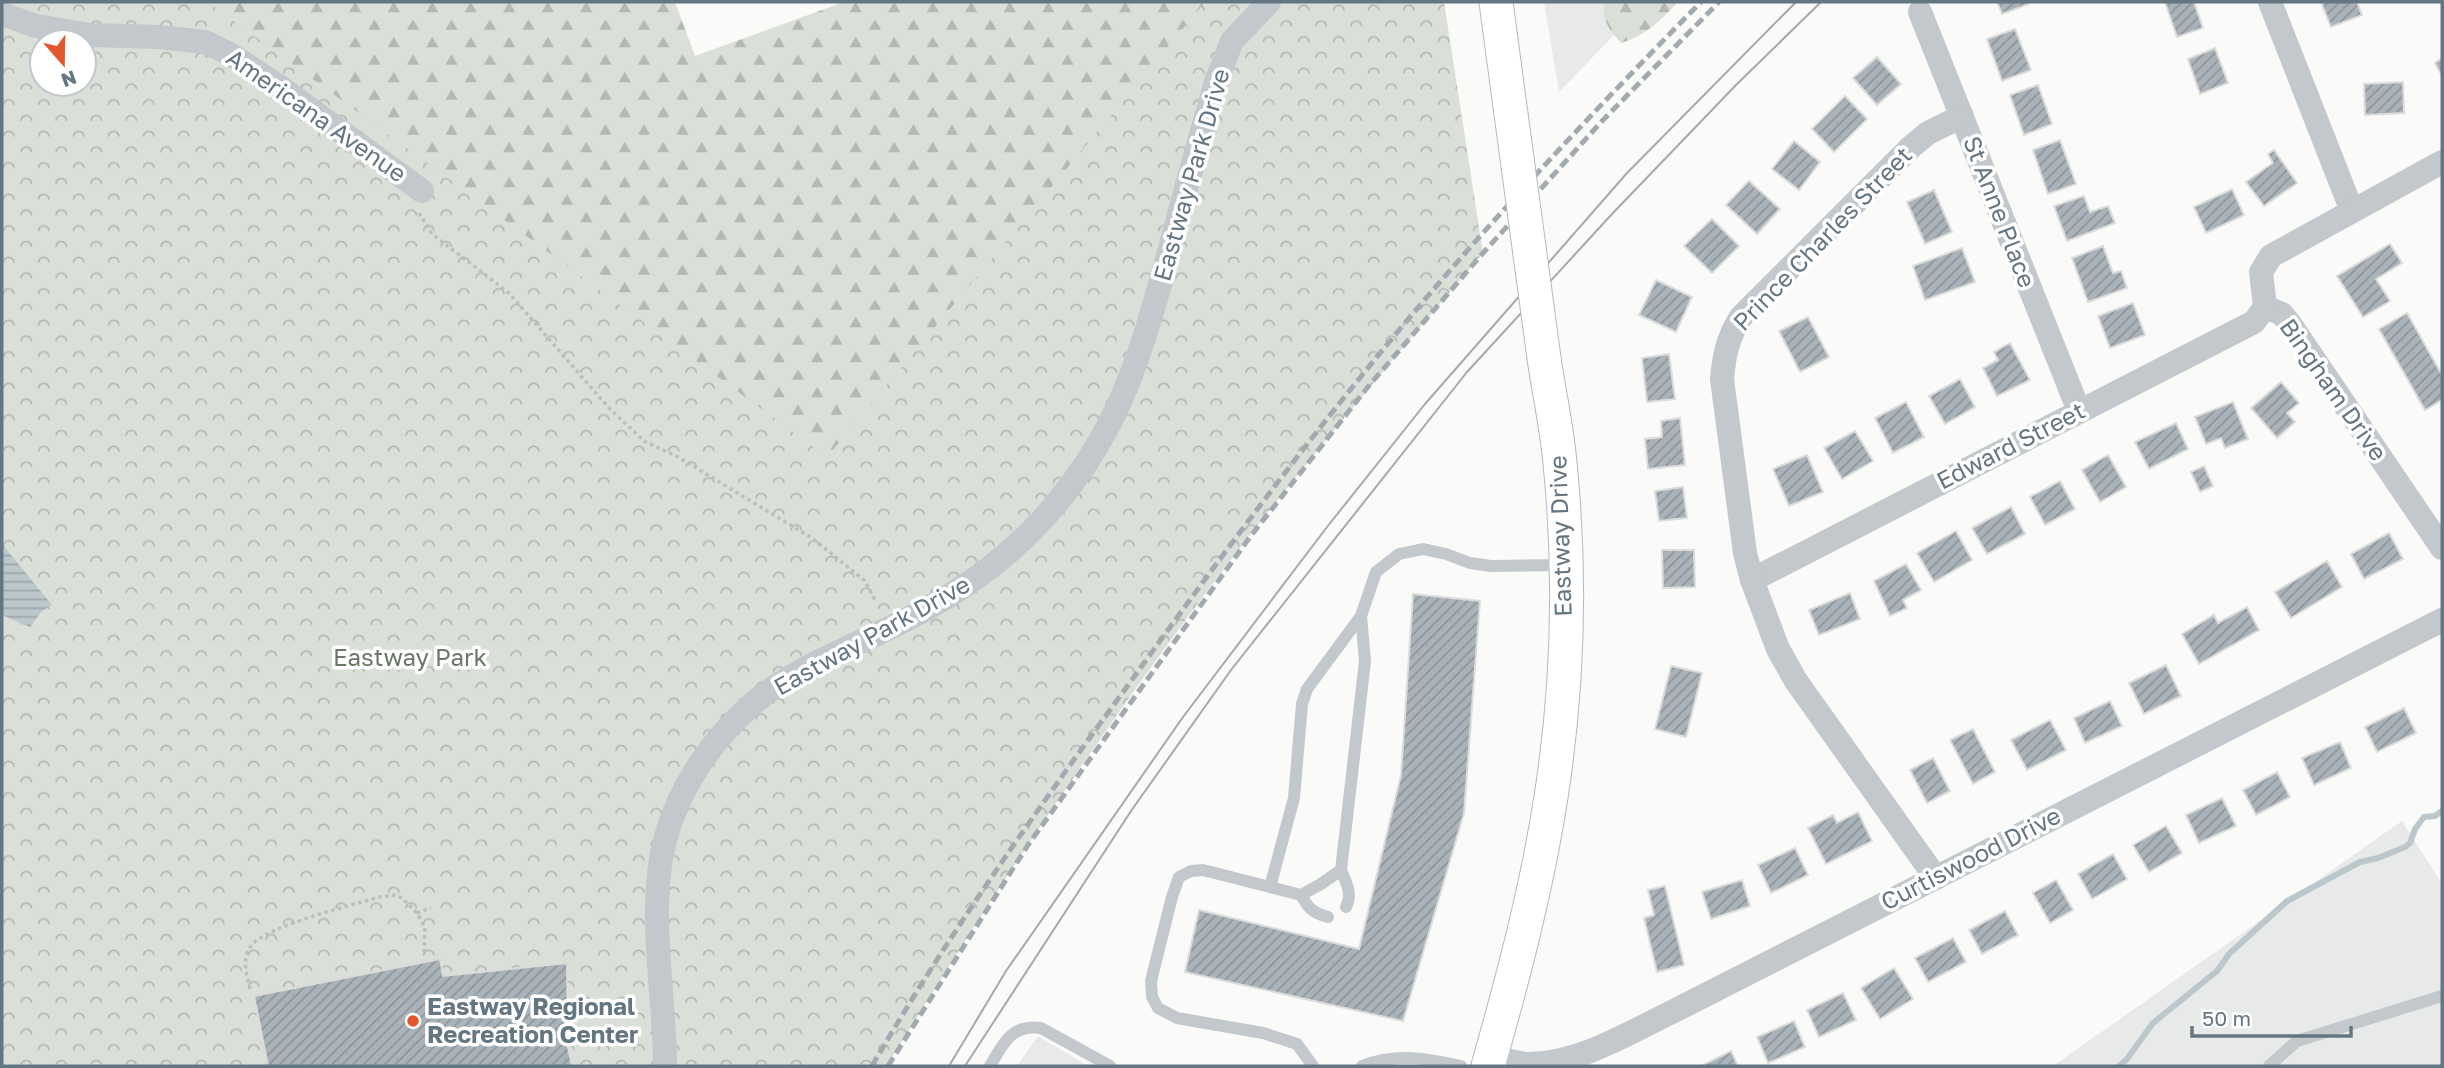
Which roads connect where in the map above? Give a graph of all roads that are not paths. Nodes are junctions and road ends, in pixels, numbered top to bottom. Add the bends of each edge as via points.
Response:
1 (1269, 2) edge
2 (1496, 2) edge
3 (2270, 2) edge
4 (1920, 12) dead end
5 (2, 14) edge
6 (1962, 116) junction
7 (2442, 162) edge
8 (422, 191) road end
9 (2352, 211) junction
10 (2265, 307) junction
11 (2079, 411) junction
12 (2442, 548) edge
13 (1565, 565) junction
14 (1752, 580) junction
15 (1361, 617) junction
16 (2442, 620) edge
17 (1341, 870) junction
18 (1936, 878) junction
19 (1270, 887) junction
20 (1301, 895) junction
21 (1346, 907) dead end
22 (1328, 917) dead end
23 (2442, 996) edge
24 (1480, 1063) edge
25 (665, 1066) edge
26 (990, 1066) edge
27 (1110, 1066) edge
28 (1314, 1066) edge
29 (1362, 1066) edge
30 (2269, 1066) edge

1 - 25 street, Eastway Park Drive via 1232,41 1216,82 1137,362 1113,420 1076,479 999,563 906,621 777,686 756,702 716,741 678,801 659,883
2 - 13 main road, Eastway Drive, bridge via 1560,462
3 - 9 street
4 - 6 street, St Anne Place
5 - 8 street, Americana Avenue via 36,26 91,35 205,42 280,87
6 - 11 street, St Anne Place
6 - 14 street, Prince Charles Street via 1911,147 1731,332 1721,379
7 - 9 street
9 - 10 street, Bingham Drive via 2271,256 2261,272
10 - 11 street, Edward Street via 2253,322
10 - 12 street, Bingham Drive via 2282,314 2290,324
11 - 14 street, Edward Street
13 - 15 lane via 1491,566 1423,550 1399,554 1376,572
13 - 24 main road, Eastway Drive via 1566,614 1552,794 1534,891
14 - 18 street, Prince Charles Street via 1778,649 1796,681
15 - 17 lane via 1365,661
15 - 19 lane via 1307,689 1294,798
16 - 18 street, Curtiswood Drive
17 - 20 lane
17 - 21 lane via 1350,890
18 - 24 street, Curtiswood Drive via 1591,1050 1545,1063
19 - 20 lane
19 - 28 lane via 1203,870 1179,877 1151,981 1152,997 1158,1008 1177,1018 1264,1033 1297,1044
20 - 22 lane via 1309,908
23 - 30 lane via 2297,1041
24 - 29 lane via 1400,1057
26 - 27 lane via 1014,1032 1028,1026 1041,1028

